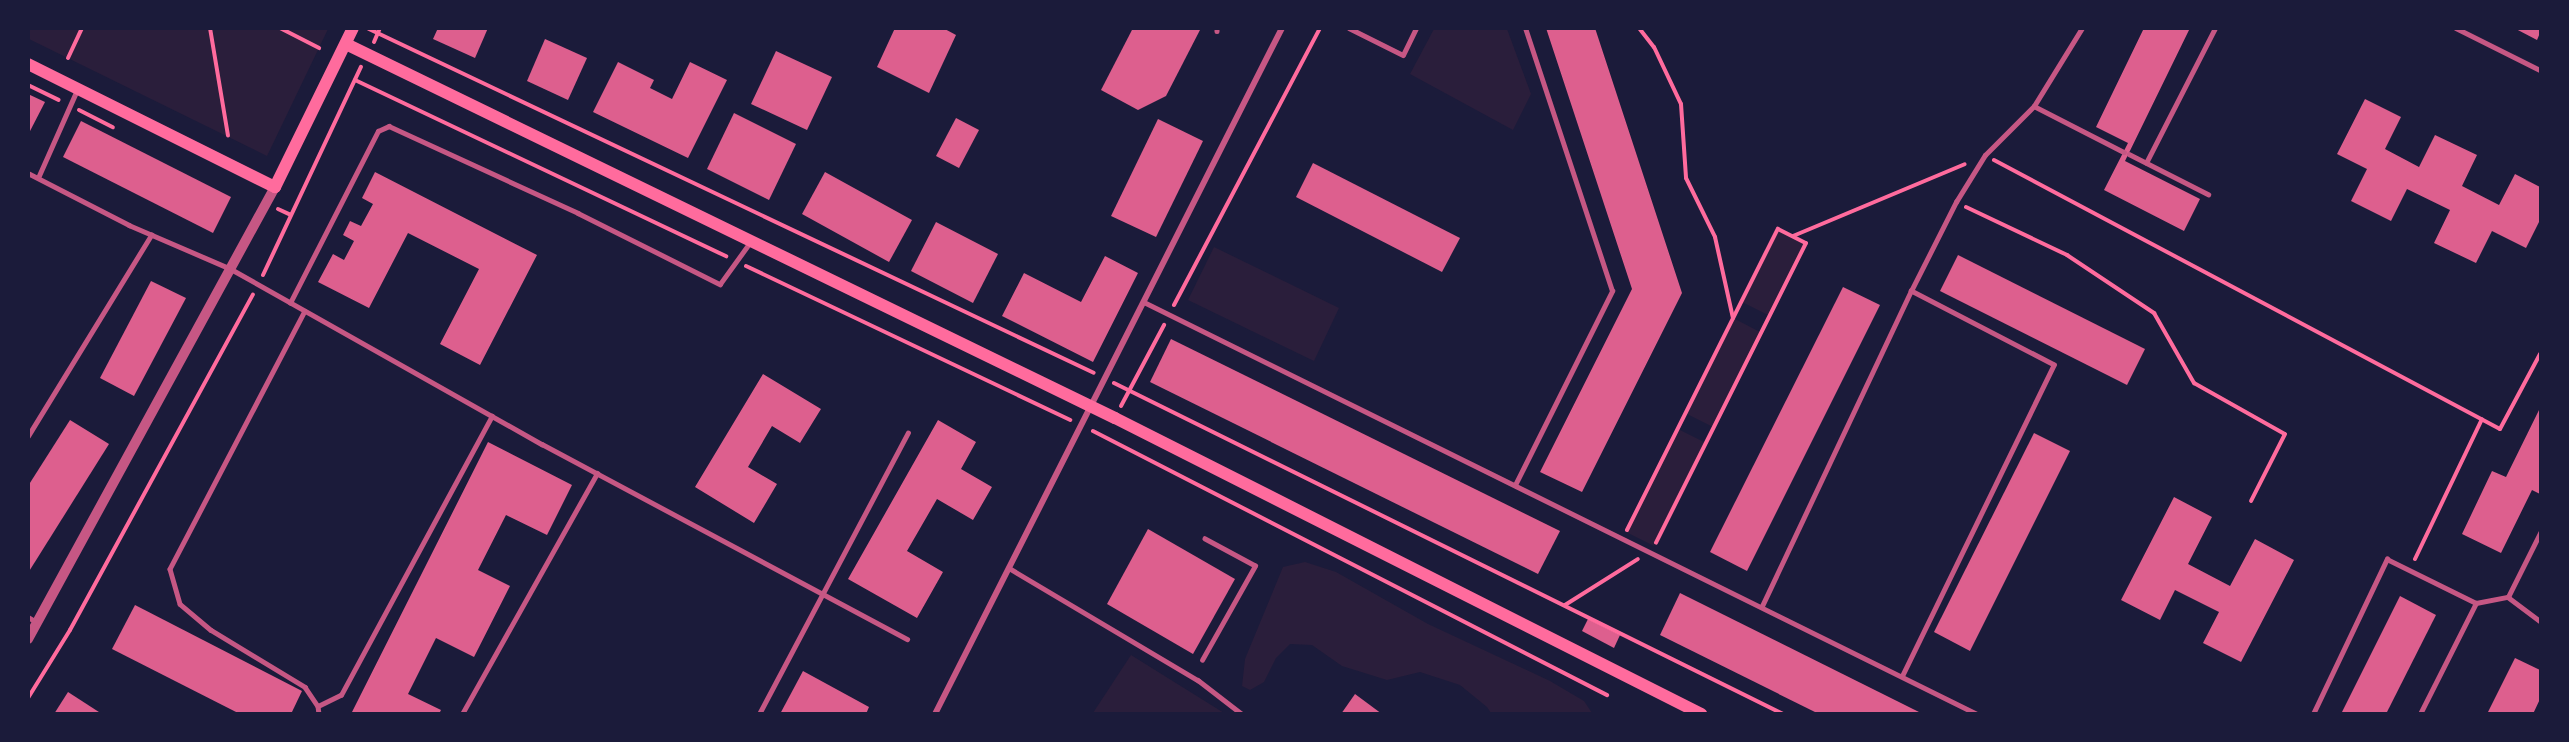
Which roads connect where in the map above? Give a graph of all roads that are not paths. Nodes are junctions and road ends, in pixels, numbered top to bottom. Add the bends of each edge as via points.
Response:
1 (353, 28) edge
2 (1282, 28) edge
3 (1349, 28) edge
4 (1416, 28) edge
5 (1525, 28) edge
6 (2082, 28) edge
7 (2216, 28) edge
8 (2456, 28) edge
9 (346, 44) junction
10 (28, 64) edge
11 (2541, 70) edge
12 (78, 89) junction
13 (2034, 106) junction
14 (2146, 163) junction
15 (28, 173) edge
16 (38, 178) junction
17 (276, 187) junction
18 (2208, 194) dead end
19 (151, 235) junction
20 (751, 240) junction
21 (231, 269) junction
22 (1911, 291) junction
23 (1144, 302) junction
24 (290, 303) junction
25 (305, 311) junction
26 (1091, 406) junction
27 (492, 416) junction
28 (908, 433) dead end
29 (28, 436) edge
30 (597, 473) junction
31 (1515, 485) junction
32 (2541, 533) edge
33 (1205, 539) dead end
34 (1009, 568) junction
35 (824, 594) junction
36 (2508, 597) junction
37 (2476, 603) junction
38 (1762, 606) junction
39 (33, 620) edge
40 (2541, 621) edge
41 (28, 639) edge
42 (908, 639) dead end
43 (1202, 660) dead end
44 (1902, 676) junction
45 (318, 706) junction
46 (1696, 712) edge
47 (319, 714) edge
48 (462, 714) edge
49 (759, 714) edge
50 (935, 714) edge
51 (1242, 714) edge
52 (1977, 714) edge
53 (2313, 714) edge
54 (2420, 714) edge

1 - 9 main road
2 - 23 street
3 - 4 lane via 1403,55
5 - 31 lane via 1612,291
6 - 13 lane
7 - 14 lane
8 - 11 lane
9 - 17 main road
9 - 20 main road
10 - 12 main road
12 - 16 lane
12 - 17 main road
13 - 14 lane
13 - 22 lane via 1985,155 1956,202
14 - 18 lane
15 - 16 lane
16 - 19 lane
17 - 21 street
19 - 21 lane
19 - 29 lane
20 - 24 lane via 720,284 389,126 378,131
20 - 26 main road
21 - 24 lane
21 - 39 street
22 - 38 lane
22 - 44 lane via 2054,365
23 - 26 street
23 - 31 lane
24 - 25 lane
25 - 27 lane
25 - 45 lane via 170,569 180,604 211,630 305,687
26 - 34 street
26 - 46 main road
27 - 30 lane
27 - 45 lane via 341,695
28 - 35 lane
30 - 35 lane
30 - 48 lane
31 - 38 lane
32 - 36 lane
33 - 43 lane via 1255,566
34 - 50 street
34 - 51 lane via 1198,680
35 - 42 lane
35 - 49 lane
36 - 37 lane
36 - 40 lane
37 - 53 lane via 2387,559
37 - 54 lane
38 - 44 lane
39 - 41 street
44 - 52 lane
45 - 47 lane

